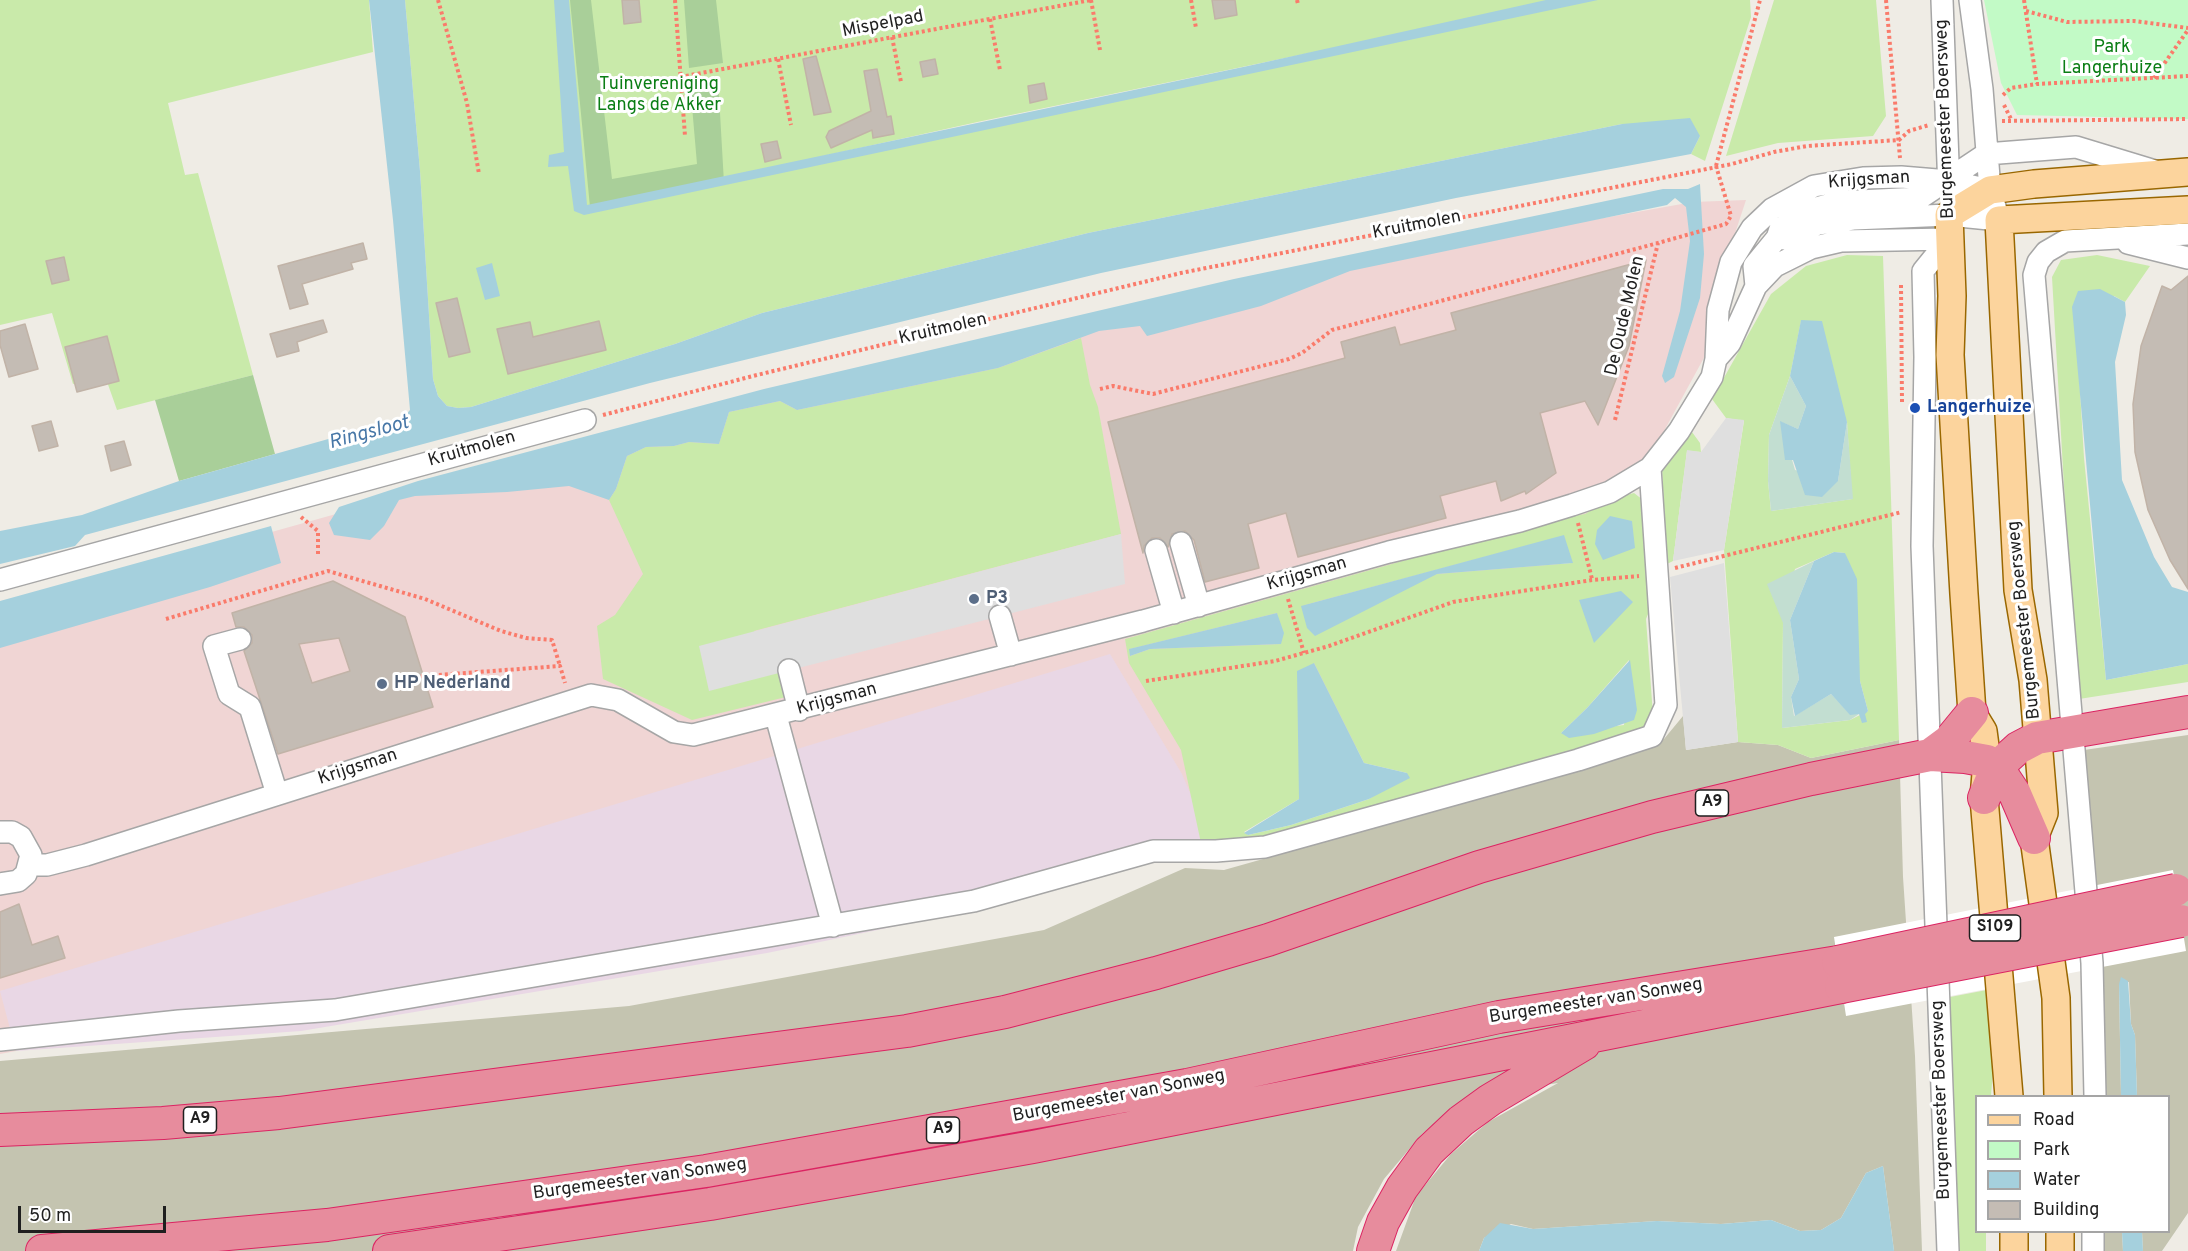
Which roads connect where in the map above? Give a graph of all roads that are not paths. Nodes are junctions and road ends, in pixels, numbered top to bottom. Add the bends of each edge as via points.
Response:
1 (1942, 0) edge
2 (1970, 0) edge
3 (1986, 153) junction
4 (2175, 173) edge
5 (1949, 181) junction
6 (1990, 190) junction
7 (1792, 196) junction
8 (2188, 210) edge
9 (2048, 217) junction
10 (1797, 218) junction
11 (1999, 220) junction
12 (1758, 222) junction
13 (1949, 227) junction
14 (2188, 234) edge
15 (2121, 238) junction
16 (1772, 243) junction
17 (1794, 256) junction
18 (2188, 258) edge
19 (1756, 286) junction
20 (1716, 359) junction
21 (585, 420) road end
22 (1650, 468) junction
23 (1181, 543) dead end
24 (1156, 550) dead end
25 (0, 580) edge
26 (1199, 606) junction
27 (1174, 613) junction
28 (1000, 616) dead end
29 (240, 639) dead end
30 (1011, 655) junction
31 (789, 670) dead end
32 (1971, 702) junction
33 (799, 710) junction
34 (2188, 712) edge
35 (776, 716) junction
36 (2073, 732) junction
37 (2037, 738) junction
38 (1930, 755) junction
39 (1992, 764) junction
40 (277, 794) junction
41 (1984, 798) joint
42 (0, 832) edge
43 (2034, 838) junction
44 (31, 865) junction
45 (0, 884) edge
46 (2182, 889) edge
47 (2185, 921) edge
48 (833, 926) junction
49 (1840, 974) junction
50 (1600, 1034) junction
51 (0, 1041) edge
52 (2009, 1095) edge
53 (2058, 1095) edge
54 (2095, 1095) edge
55 (0, 1130) edge
56 (2014, 1233) edge
57 (2060, 1233) edge
58 (2093, 1233) edge
59 (42, 1251) edge
60 (389, 1251) edge
61 (1373, 1251) edge
62 (1948, 1251) edge
63 (2014, 1251) edge
64 (2060, 1251) edge
65 (2093, 1251) edge

1 - 5 street, Burgemeester Boersweg
2 - 3 street, Burgemeester Boersweg
3 - 4 street via 2076,147
3 - 5 street
3 - 6 street, Burgemeester Boersweg
4 - 6 main road
5 - 6 street
5 - 7 street, Krijgsman via 1901,177 1826,182
5 - 10 street, Krijgsman via 1920,198 1839,202
5 - 13 street, Burgemeester Boersweg
6 - 11 street, Burgemeester Boersweg
6 - 13 main road
7 - 10 street via 1799,204
7 - 12 street, Krijgsman
8 - 9 main road
9 - 11 main road
9 - 15 street via 2058,230 2100,229 2115,232
10 - 16 street, Krijgsman via 1780,229
11 - 13 street
11 - 37 main road, Burgemeester Boersweg / S109 via 2018,590 2033,680
12 - 16 street via 1760,236
12 - 20 street, Krijgsman via 1731,262 1718,310
13 - 16 street, Krijgsman via 1833,221
13 - 17 street, Krijgsman via 1841,241
13 - 32 main road, Burgemeester Boersweg via 1951,367
13 - 38 street, Burgemeester Boersweg via 1923,271 1922,546
14 - 15 street
15 - 18 street via 2133,246
15 - 36 street, Burgemeester Boersweg via 2065,241 2046,252 2034,275
16 - 17 street via 1785,256
16 - 19 street, Krijgsman via 1754,266
17 - 19 street, Krijgsman via 1775,266
19 - 20 street, Krijgsman via 1730,343
20 - 22 street, Krijgsman via 1712,377 1679,431
21 - 25 street, Kruitmolen
22 - 26 street, Krijgsman via 1610,492 1572,505
22 - 48 street via 1666,705 1652,736 1265,847 1153,851 974,901
23 - 26 street
24 - 27 street
26 - 27 street, Krijgsman
27 - 30 street, Krijgsman
28 - 30 street
29 - 40 street via 214,646 229,694 250,707
30 - 33 street, Krijgsman
31 - 33 street
32 - 38 highway, A9 via 1949,741
32 - 39 main road, Burgemeester Boersweg
33 - 35 street, Krijgsman
34 - 36 highway
35 - 40 street, Krijgsman via 693,735 674,732 618,700 591,695
35 - 48 street
36 - 37 highway
36 - 54 street, Burgemeester Boersweg via 2091,963
37 - 39 highway
37 - 43 main road, Burgemeester Boersweg / S109 via 2044,813
38 - 39 highway, A9
38 - 55 highway, A9 via 1652,817 1479,867 1268,940 1005,1012 907,1031 279,1113
38 - 62 street, Burgemeester Boersweg
39 - 41 highway
39 - 43 highway via 2015,794
40 - 44 street, Krijgsman via 86,855
41 - 52 main road, S109
42 - 44 street via 21,837 28,845
43 - 53 main road, Burgemeester Boersweg / S109 via 2056,998
44 - 45 street via 18,881
46 - 49 highway, Burgemeester van Sonweg / A9, bridge
47 - 49 highway, Burgemeester van Sonweg / A9, bridge
48 - 51 street via 334,1010
49 - 50 highway, Burgemeester van Sonweg / A9
49 - 59 highway, Burgemeester van Sonweg / A9 via 1499,1017 1187,1085 706,1172 327,1225
50 - 60 highway, Burgemeester van Sonweg / A9 via 870,1177
50 - 61 highway, A9 via 1490,1100 1429,1151 1383,1222
56 - 63 main road
57 - 64 main road
58 - 65 street

